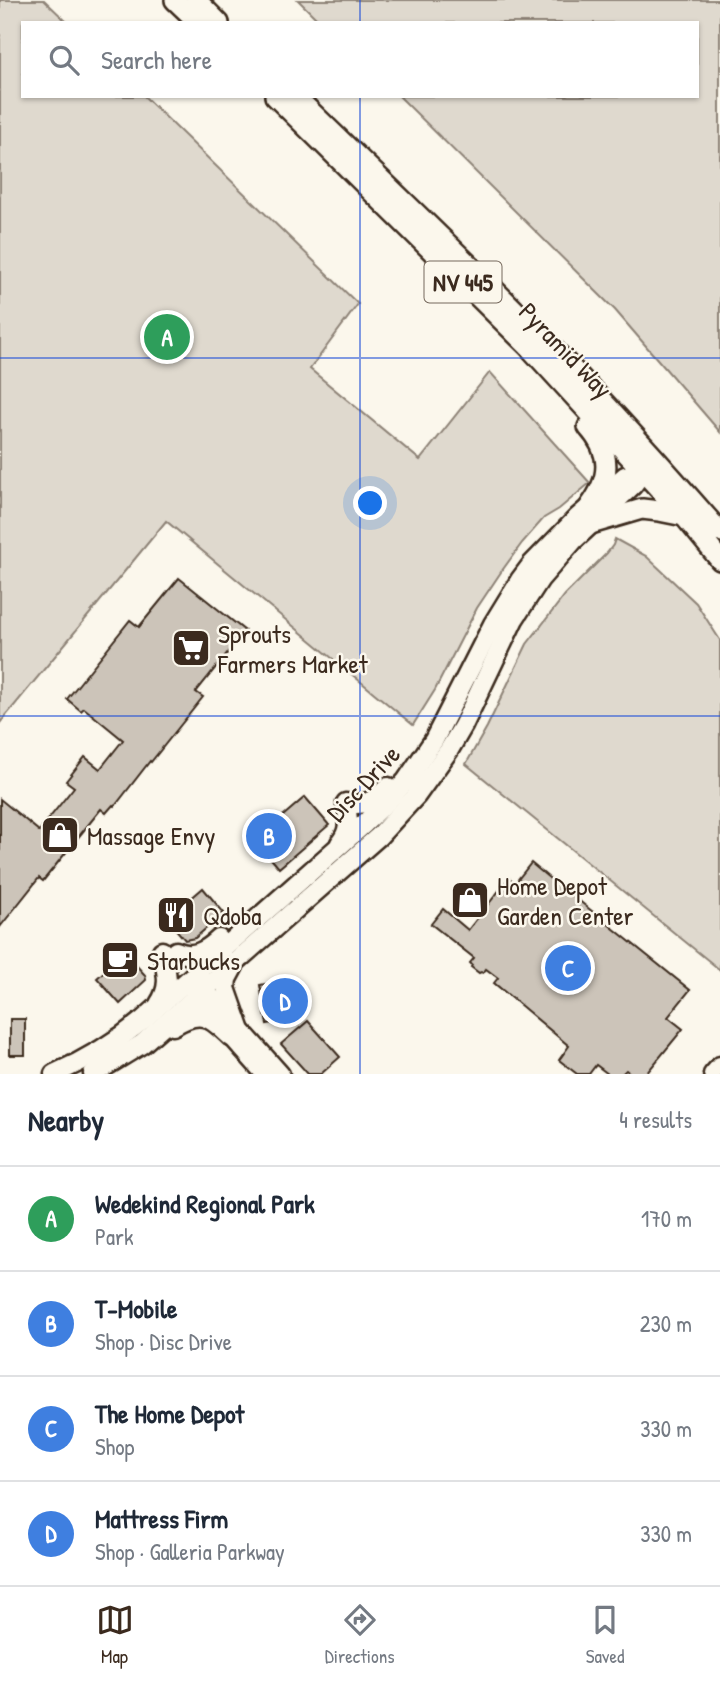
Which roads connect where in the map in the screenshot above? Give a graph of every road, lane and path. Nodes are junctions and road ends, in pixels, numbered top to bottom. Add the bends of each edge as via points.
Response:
1 (175, 0) edge
2 (196, 0) edge
3 (197, 21) edge
4 (217, 21) edge
5 (277, 98) edge
6 (297, 98) edge
7 (528, 346) junction
8 (649, 465) junction
9 (591, 515) junction
10 (684, 516) junction
11 (720, 532) edge
12 (720, 560) edge
13 (492, 625) junction
14 (446, 719) junction
15 (453, 744) junction
16 (363, 825) junction
17 (334, 851) junction
18 (275, 903) junction
19 (297, 908) junction
20 (241, 957) junction
21 (196, 985) junction
22 (151, 1013) junction
23 (236, 1033) junction
24 (142, 1044) junction
25 (720, 1065) edge
26 (91, 1066) edge
27 (54, 1074) edge
28 (68, 1074) edge
29 (264, 1074) edge
30 (281, 1074) edge
31 (712, 1074) edge

1 - 3 main road
2 - 4 main road
5 - 7 main road, Pyramid Way / NV 445
6 - 8 main road, Pyramid Way / NV 445 via 531,327
7 - 8 main road, Pyramid Way / NV 445
7 - 9 main road via 531,361 603,446 606,472
8 - 9 main road, Disc Drive via 625,476
8 - 10 main road, Pyramid Way / NV 445
8 - 11 main road, Pyramid Way / NV 445
9 - 10 main road via 642,509
9 - 13 main road, Disc Drive via 560,535 532,564
9 - 15 main road, Disc Drive via 526,600
10 - 12 main road, Pyramid Way / NV 445
13 - 14 main road, Disc Drive
13 - 15 main road via 494,640 462,710
14 - 16 main road, Disc Drive via 406,780
14 - 17 main road via 375,799 346,803 348,832
15 - 19 main road, Disc Drive via 393,822
16 - 17 main road, Disc Drive
16 - 19 main road via 359,840 324,871
17 - 18 main road, Disc Drive
18 - 21 main road, Disc Drive
18 - 22 main road via 235,926 205,951 186,955 169,951 168,986
19 - 20 main road, Disc Drive
20 - 21 main road, Disc Drive
20 - 23 main road via 226,983
21 - 22 main road, Disc Drive
21 - 23 street
21 - 24 main road, Disc Drive
22 - 26 main road, Disc Drive
23 - 24 main road via 206,1017 194,1016
23 - 29 street
23 - 30 street
24 - 26 main road, Disc Drive
25 - 31 street
26 - 27 main road, Disc Drive
26 - 28 main road

